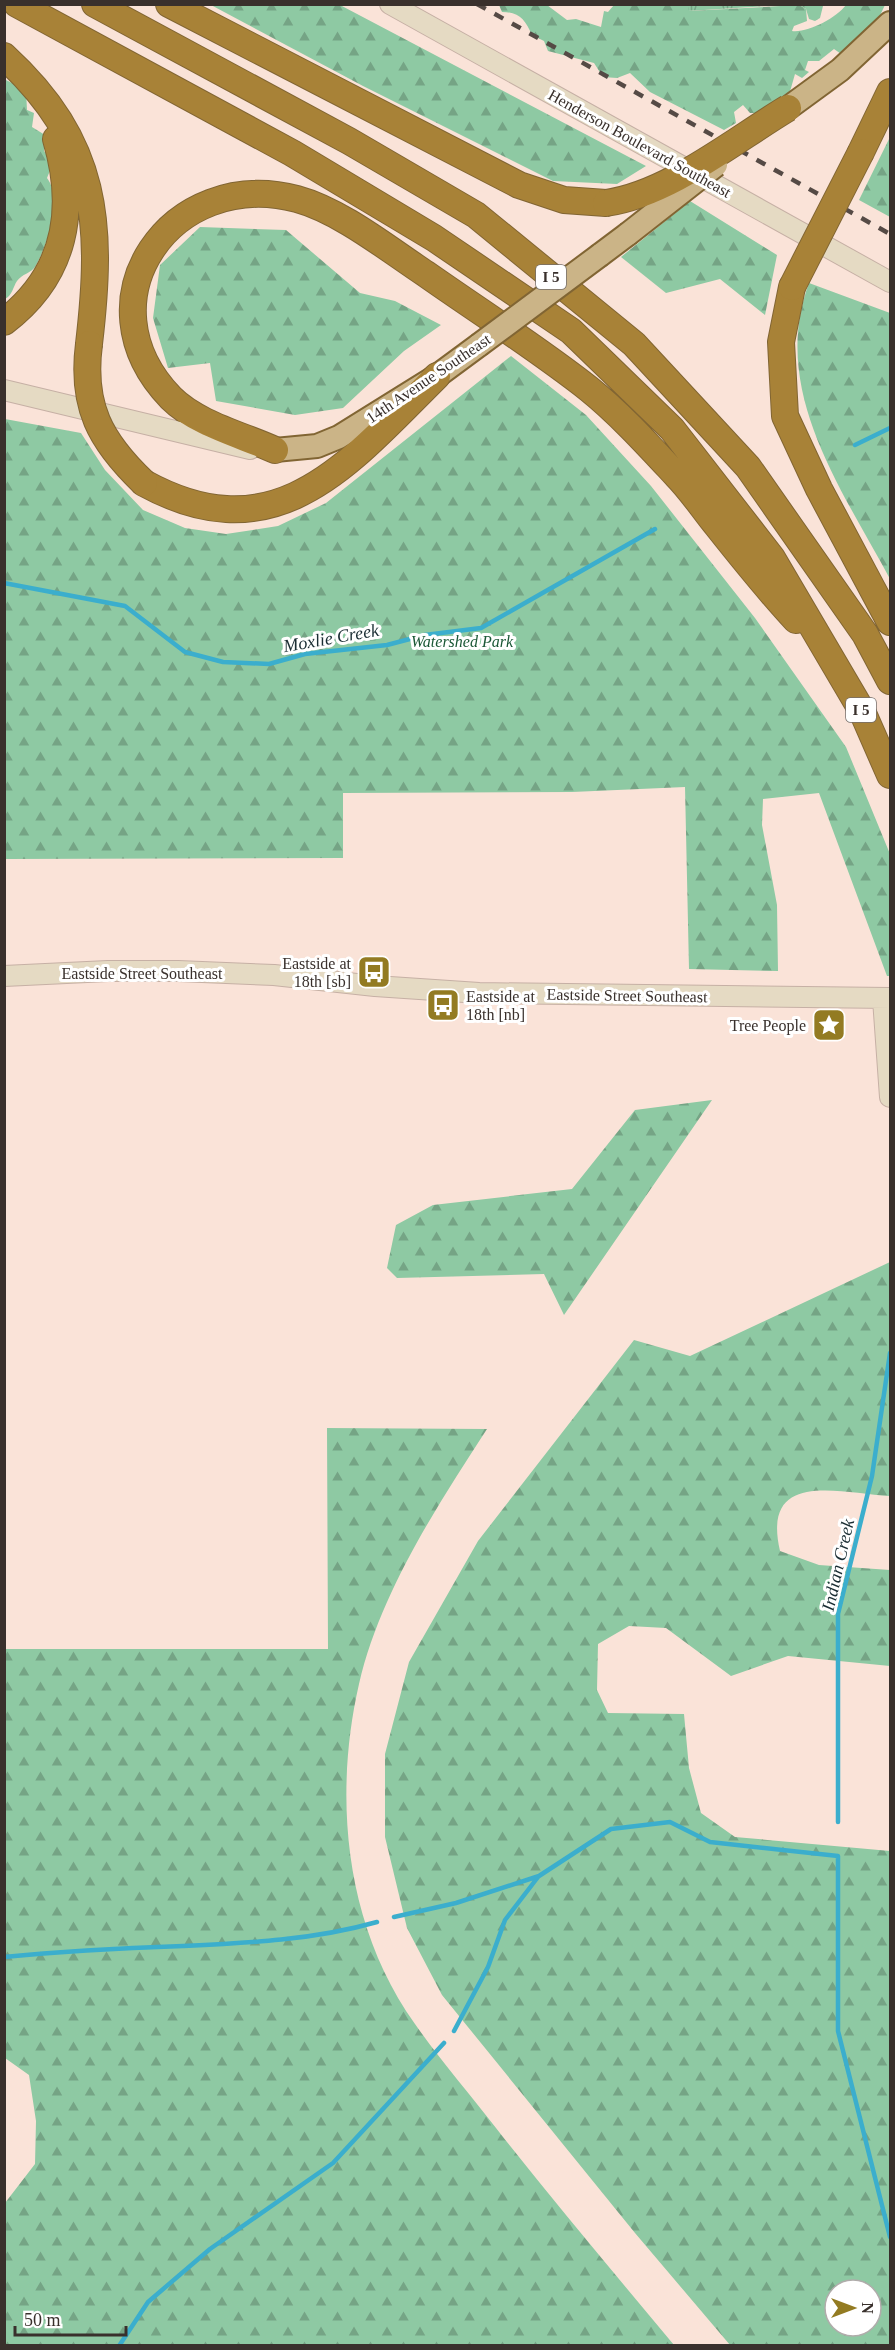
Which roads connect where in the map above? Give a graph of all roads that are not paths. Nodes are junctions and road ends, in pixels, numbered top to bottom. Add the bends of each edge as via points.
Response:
1 (16, 4) edge
2 (95, 4) edge
3 (169, 4) edge
4 (390, 4) edge
5 (891, 23) edge
6 (10, 61) edge
7 (891, 92) edge
8 (796, 102) junction
9 (891, 282) edge
10 (4, 321) edge
11 (437, 376) junction
12 (4, 390) edge
13 (275, 450) junction
14 (891, 622) edge
15 (823, 650) junction
16 (891, 681) edge
17 (891, 775) edge
18 (4, 976) edge
19 (886, 999) edge
20 (891, 1097) edge

1 - 15 highway, I 5 via 292,153 434,238 571,331 672,429 772,558
2 - 16 highway, I 5 via 349,141 476,216 634,344 748,467 865,634
3 - 8 highway, bridge via 519,185 564,200 606,203 659,188
4 - 9 street, Henderson Boulevard Southeast
5 - 8 main road, 14th Avenue Southeast via 840,70
6 - 10 highway via 56,139 65,171 66,206 62,242 48,274 24,305
6 - 11 highway, bridge via 57,115 87,183 96,258 86,370 91,403 102,434 144,483 172,496 222,510 252,510 281,504 316,485 371,441
7 - 14 highway, bridge via 792,287 781,342 785,416 819,489
8 - 11 main road, 14th Avenue Southeast, bridge via 628,234
11 - 13 main road, 14th Avenue Southeast via 339,437 317,446
12 - 13 street, 14th Avenue Southeast via 249,449
13 - 15 highway via 181,407 147,367 136,332 138,278 145,259 184,215 221,198 260,194 300,200 349,224 590,390 678,477 767,589
15 - 17 highway, I 5 via 861,711
18 - 19 street, Eastside Street Southeast via 178,971 274,975 479,993
19 - 20 street

